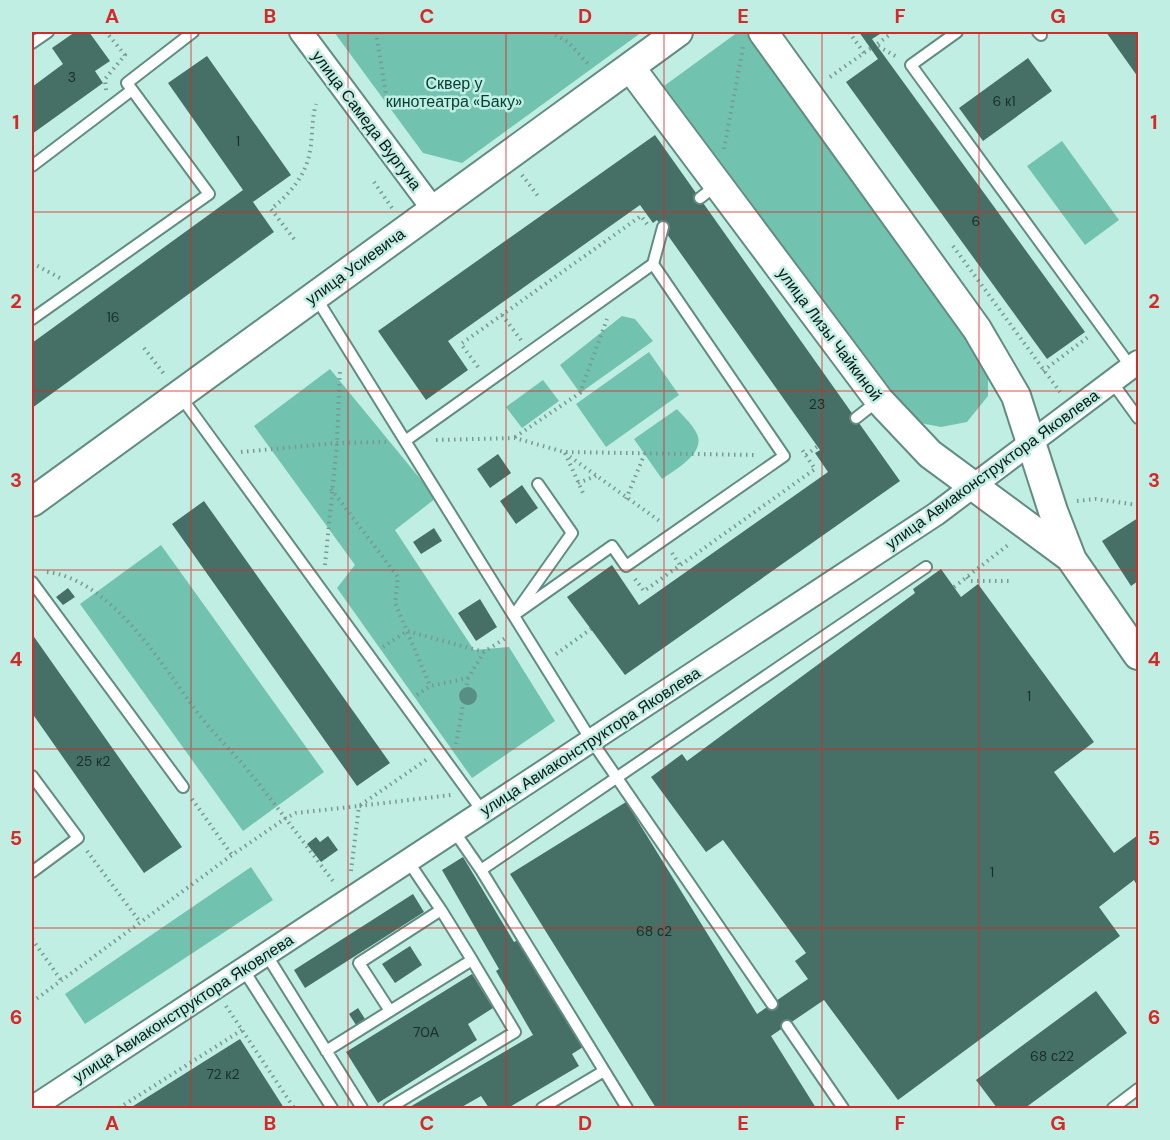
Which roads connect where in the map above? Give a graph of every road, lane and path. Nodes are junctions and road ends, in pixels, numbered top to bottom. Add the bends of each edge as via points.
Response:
1 (45, 32) edge
2 (106, 32) edge
3 (193, 32) edge
4 (301, 32) edge
5 (376, 32) edge
6 (550, 32) edge
7 (678, 32) edge
8 (849, 32) edge
9 (893, 32) edge
10 (957, 32) edge
11 (753, 37) edge
12 (32, 44) edge
13 (871, 48) dead end
14 (864, 53) junction
15 (911, 65) junction
16 (630, 67) junction
17 (592, 69) dead end
18 (830, 77) dead end
19 (132, 90) junction
20 (316, 104) dead end
21 (107, 109) junction
22 (389, 113) dead end
23 (32, 166) edge
24 (374, 182) dead end
25 (709, 191) junction
26 (433, 209) junction
27 (397, 215) dead end
28 (641, 216) dead end
29 (663, 227) dead end
30 (294, 239) dead end
31 (32, 263) edge
32 (653, 264) junction
33 (77, 287) junction
34 (618, 289) junction
35 (315, 296) junction
36 (502, 315) junction
37 (32, 320) edge
38 (1102, 327) junction
39 (341, 338) junction
40 (144, 348) dead end
41 (530, 353) junction
42 (1135, 365) edge
43 (1043, 371) dead end
44 (489, 382) junction
45 (1112, 382) junction
46 (179, 394) junction
47 (879, 400) junction
48 (856, 418) dead end
49 (1138, 418) edge
50 (514, 438) junction
51 (405, 441) junction
52 (337, 443) junction
53 (1031, 443) junction
54 (564, 452) junction
55 (645, 453) junction
56 (223, 454) junction
57 (784, 456) junction
58 (815, 469) dead end
59 (596, 476) junction
60 (578, 483) junction
61 (538, 484) dead end
62 (972, 487) junction
63 (331, 488) junction
64 (583, 493) dead end
65 (626, 499) junction
66 (1067, 501) dead end
67 (32, 502) edge
68 (1138, 504) edge
69 (676, 531) junction
70 (1009, 543) dead end
71 (1072, 560) junction
72 (626, 566) junction
73 (926, 567) dead end
74 (42, 572) dead end
75 (967, 577) junction
76 (1012, 581) dead end
77 (32, 582) edge
78 (954, 587) dead end
79 (323, 591) junction
80 (513, 615) junction
81 (521, 628) junction
82 (591, 629) dead end
83 (407, 631) junction
84 (484, 652) junction
85 (1138, 655) edge
86 (370, 656) junction
87 (543, 663) junction
88 (468, 678) junction
89 (430, 686) junction
90 (404, 704) junction
91 (591, 740) junction
92 (438, 751) junction
93 (451, 769) junction
94 (32, 776) edge
95 (617, 777) junction
96 (183, 787) joint
97 (468, 792) junction
98 (359, 806) junction
99 (483, 812) junction
100 (286, 819) junction
101 (454, 831) junction
102 (78, 838) junction
103 (232, 855) junction
104 (408, 861) junction
105 (481, 870) junction
106 (32, 872) edge
107 (333, 881) dead end
108 (346, 901) junction
109 (441, 910) junction
110 (140, 922) junction
111 (32, 939) edge
112 (266, 954) junction
113 (472, 960) junction
114 (243, 969) junction
115 (61, 980) junction
116 (214, 988) junction
117 (32, 1002) edge
118 (772, 1004) dead end
119 (390, 1011) junction
120 (787, 1026) dead end
121 (242, 1030) junction
122 (326, 1051) junction
123 (604, 1071) junction
124 (1138, 1089) edge
125 (34, 1102) edge
126 (119, 1108) edge
127 (294, 1108) edge
128 (332, 1108) edge
129 (362, 1108) edge
130 (389, 1108) edge
131 (542, 1108) edge
132 (627, 1108) edge
133 (843, 1108) edge
134 (1113, 1108) edge

1 - 12 lane
2 - 21 path via 124,55 105,79
3 - 19 lane via 126,83
4 - 26 street, улица Самеда Вургуна
5 - 22 path
6 - 17 path via 568,42
7 - 16 street, улица Усиевича
8 - 14 path
9 - 15 path via 876,45
10 - 15 lane
11 - 25 path
11 - 53 street, улица Лизы Чайкиной via 977,329 1016,396
13 - 14 path
14 - 18 path
15 - 38 lane
16 - 25 street, улица Лизы Чайкиной
16 - 26 street, улица Усиевича
19 - 21 lane
19 - 33 lane via 209,194
20 - 30 path via 305,169 295,186 271,209
21 - 23 lane
24 - 27 path
25 - 47 street, улица Лизы Чайкиной
26 - 35 street, улица Усиевича
28 - 36 path
29 - 32 lane
31 - 33 path
32 - 34 lane
32 - 57 lane
33 - 37 lane
34 - 41 lane
34 - 50 path via 580,393
35 - 39 lane
35 - 46 street, улица Усиевича
36 - 41 path
36 - 44 path via 461,344
38 - 42 lane
38 - 43 path
39 - 51 lane
39 - 52 path
40 - 46 path
41 - 44 lane
42 - 45 street, улица Авиаконструктора Яковлева
44 - 51 lane
45 - 49 lane
45 - 53 street, улица Авиаконструктора Яковлева
46 - 56 lane
46 - 67 street, улица Усиевича
47 - 48 lane
47 - 62 street, улица Лизы Чайкиной via 930,453
50 - 51 path
50 - 54 path
51 - 52 path
51 - 80 lane
52 - 56 path
52 - 63 path
53 - 62 street, улица Авиаконструктора Яковлева
53 - 71 street, улица Лизы Чайкиной
54 - 55 path
54 - 59 path
54 - 60 path
55 - 57 path
55 - 65 path
56 - 79 lane
57 - 69 lane
58 - 72 path via 644,591
59 - 60 path
59 - 65 path
60 - 64 path
61 - 80 lane via 572,533
62 - 71 street, улица Лизы Чайкиной
62 - 91 street, улица Авиаконструктора Яковлева
63 - 79 path
63 - 83 path via 398,577 395,603
65 - 69 path
66 - 68 path via 1095,499
69 - 72 lane
70 - 75 path
71 - 85 street, улица Лизы Чайкиной
72 - 80 lane via 612,546
73 - 95 lane
74 - 100 path via 88,588 120,613
75 - 76 path via 976,582
75 - 78 path
77 - 96 lane
79 - 86 lane
80 - 81 lane
81 - 84 path
81 - 87 lane
82 - 87 path
83 - 84 path
83 - 86 path
83 - 89 path
84 - 88 path
86 - 90 lane
87 - 91 lane
88 - 89 path
88 - 93 path
89 - 90 path
90 - 92 lane
91 - 95 lane
91 - 99 street, улица Авиаконструктора Яковлева
92 - 93 lane
92 - 98 path
93 - 97 lane
94 - 102 lane
95 - 105 lane
95 - 118 lane
96 - 103 path
97 - 98 path
97 - 99 lane
98 - 100 path via 296,813
98 - 108 path
99 - 101 street, улица Авиаконструктора Яковлева
100 - 103 path
100 - 107 path
101 - 104 street, улица Авиаконструктора Яковлева
101 - 105 lane
102 - 106 lane
102 - 110 path
103 - 110 path
104 - 108 street, улица Авиаконструктора Яковлева
104 - 109 lane
105 - 123 lane
108 - 112 street, улица Авиаконструктора Яковлева
109 - 113 lane
109 - 119 lane via 359,963
110 - 115 path
111 - 115 path
112 - 114 street, улица Авиаконструктора Яковлева
112 - 122 lane
113 - 119 lane
113 - 130 lane via 515,1032
114 - 116 street, улица Авиаконструктора Яковлева
114 - 128 lane
115 - 117 path
116 - 121 path
116 - 125 street, улица Авиаконструктора Яковлева
119 - 122 lane
120 - 133 lane
121 - 126 path
121 - 127 path
122 - 129 lane
123 - 131 lane
123 - 132 lane
124 - 134 lane

